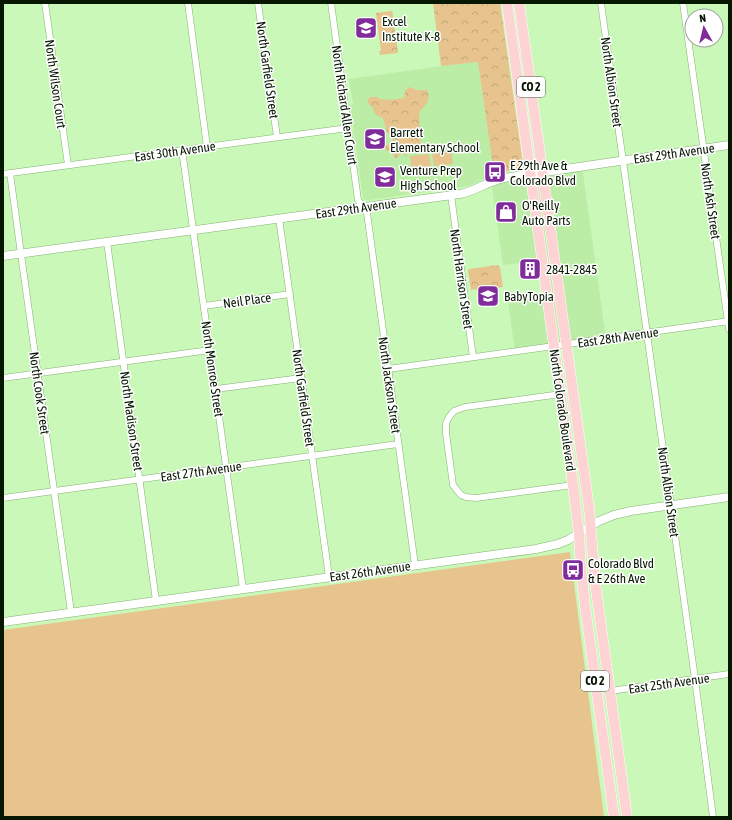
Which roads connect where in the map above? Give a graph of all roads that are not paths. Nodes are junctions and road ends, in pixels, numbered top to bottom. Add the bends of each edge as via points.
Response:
1 (45, 3) edge
2 (188, 3) edge
3 (258, 3) edge
4 (331, 3) edge
5 (506, 3) edge
6 (519, 3) edge
7 (601, 3) edge
8 (683, 3) edge
9 (348, 128) junction
10 (277, 137) junction
11 (729, 145) edge
12 (207, 147) junction
13 (704, 149) junction
14 (182, 150) junction
15 (623, 164) junction
16 (68, 165) junction
17 (542, 172) junction
18 (3, 174) edge
19 (10, 174) junction
20 (530, 174) junction
21 (451, 198) junction
22 (362, 206) junction
23 (279, 218) junction
24 (193, 230) junction
25 (107, 242) junction
26 (21, 254) junction
27 (3, 256) edge
28 (290, 294) junction
29 (204, 306) junction
30 (728, 321) edge
31 (729, 329) edge
32 (647, 333) junction
33 (566, 345) junction
34 (554, 346) junction
35 (210, 350) junction
36 (473, 357) junction
37 (124, 361) junction
38 (388, 369) junction
39 (38, 373) junction
40 (3, 378) edge
41 (301, 378) junction
42 (216, 389) junction
43 (560, 394) junction
44 (398, 444) junction
45 (313, 456) junction
46 (226, 468) junction
47 (140, 480) junction
48 (573, 485) junction
49 (53, 492) junction
50 (729, 497) edge
51 (3, 498) edge
52 (671, 505) junction
53 (590, 526) junction
54 (579, 534) junction
55 (415, 565) junction
56 (329, 577) junction
57 (243, 589) junction
58 (156, 601) junction
59 (71, 612) junction
60 (3, 622) edge
61 (729, 674) edge
62 (695, 679) junction
63 (610, 691) junction
64 (614, 817) edge
65 (627, 817) edge
66 (713, 817) edge

1 - 16 street, North Wilson Court
2 - 12 street
3 - 10 street, North Garfield Street
4 - 9 street, North Richard Allen Court
5 - 20 main road, North Colorado Boulevard / CO 2
6 - 17 main road, North Colorado Boulevard / CO 2
7 - 15 street, North Albion Street
8 - 13 street, North Ash Street
9 - 10 street, East 30th Avenue
9 - 22 street, North Richard Allen Court via 358,200
10 - 12 street, East 30th Avenue
11 - 13 street, East 29th Avenue
12 - 14 street, East 30th Avenue
13 - 15 street, East 29th Avenue
13 - 30 street, North Ash Street
14 - 16 street, East 30th Avenue
14 - 24 street, North Monroe Street
15 - 17 street, East 29th Avenue
15 - 32 street, North Albion Street
16 - 19 street, East 30th Avenue
17 - 20 street, East 29th Avenue
17 - 33 main road, North Colorado Boulevard / CO 2
18 - 19 street, East 30th Avenue
19 - 26 street, North Cook Street
20 - 21 street, East 29th Avenue via 491,181
20 - 34 main road, North Colorado Boulevard / CO 2
21 - 22 street, East 29th Avenue
21 - 36 street, North Harrison Street
22 - 23 street, East 29th Avenue
22 - 38 street, North Jackson Street via 366,213
23 - 24 street, East 29th Avenue
23 - 28 street, North Garfield Street
24 - 25 street, East 29th Avenue
24 - 29 street, North Monroe Street
25 - 26 street, East 29th Avenue
25 - 37 street, North Madison Street
26 - 27 street, East 29th Avenue
26 - 39 street, North Cook Street
28 - 29 street, Neil Place
28 - 41 street, North Garfield Street
29 - 35 street, North Monroe Street
30 - 31 street, North Ash Street
30 - 32 street, East 28th Avenue
32 - 33 street, East 28th Avenue
32 - 52 street, North Albion Street
33 - 34 street, East 28th Avenue
33 - 53 main road, North Colorado Boulevard / CO 2
34 - 36 street, East 28th Avenue
34 - 43 main road, North Colorado Boulevard / CO 2
35 - 37 street
35 - 42 street, North Monroe Street
36 - 38 street, East 28th Avenue
37 - 39 street
37 - 47 street, North Madison Street
38 - 44 street, North Jackson Street
39 - 40 street
39 - 49 street, North Cook Street
41 - 42 street
41 - 45 street, North Garfield Street
42 - 46 street, North Monroe Street
43 - 48 main road, North Colorado Boulevard / CO 2
43 - 48 street via 465,407 454,411 446,423 451,474 456,489 470,498
44 - 45 street, East 27th Avenue
44 - 55 street, North Jackson Street
45 - 46 street, East 27th Avenue
45 - 56 street, North Garfield Street
46 - 47 street, East 27th Avenue
46 - 57 street, North Monroe Street
47 - 49 street, East 27th Avenue
47 - 58 street, North Madison Street
48 - 54 main road, North Colorado Boulevard / CO 2
49 - 51 street, East 27th Avenue
49 - 59 street, North Cook Street
50 - 52 street, East 26th Avenue
52 - 53 street, East 26th Avenue via 614,515
52 - 62 street, North Albion Street
53 - 54 street, East 26th Avenue
53 - 63 main road, North Colorado Boulevard / CO 2
54 - 55 street, East 26th Avenue via 558,544
54 - 64 main road, North Colorado Boulevard / CO 2 via 584,591
55 - 56 street, East 26th Avenue
56 - 57 street, East 26th Avenue
57 - 58 street, East 26th Avenue
58 - 59 street, East 26th Avenue
59 - 60 street, East 26th Avenue
61 - 62 street, East 25th Avenue
62 - 63 street, East 25th Avenue
62 - 66 street, North Albion Street
63 - 65 main road, North Colorado Boulevard / CO 2

